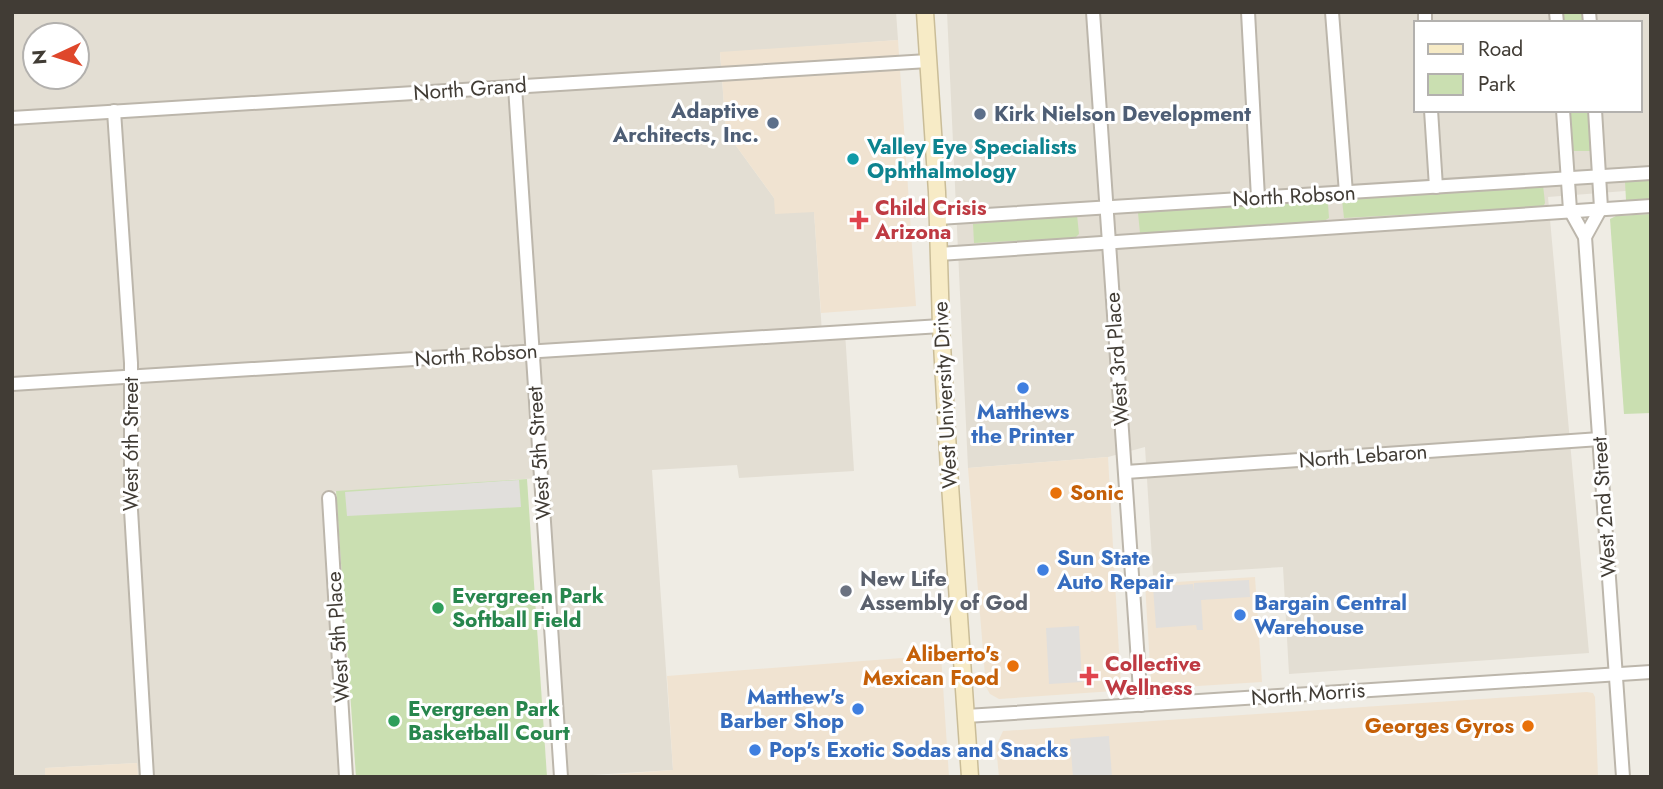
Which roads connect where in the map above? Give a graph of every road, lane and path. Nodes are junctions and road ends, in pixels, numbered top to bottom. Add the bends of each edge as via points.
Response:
1 (925, 12) edge
2 (1093, 12) edge
3 (1248, 12) edge
4 (1332, 12) edge
5 (928, 61) junction
6 (514, 87) junction
7 (114, 111) junction
8 (1431, 112) edge
9 (1563, 112) edge
10 (1595, 112) edge
11 (12, 118) edge
12 (1651, 173) edge
13 (1599, 177) junction
14 (1567, 179) junction
15 (1436, 187) junction
16 (1346, 193) junction
17 (1258, 198) junction
18 (1651, 205) edge
19 (1106, 207) junction
20 (1601, 208) junction
21 (1570, 210) junction
22 (938, 218) junction
23 (1584, 237) junction
24 (1108, 242) junction
25 (939, 254) junction
26 (941, 326) junction
27 (532, 352) junction
28 (131, 376) junction
29 (12, 384) edge
30 (1600, 439) junction
31 (1126, 472) junction
32 (329, 498) dead end
33 (1651, 672) edge
34 (1617, 674) junction
35 (1141, 705) junction
36 (966, 716) junction
37 (147, 777) edge
38 (346, 777) edge
39 (561, 777) edge
40 (970, 777) edge
41 (1623, 777) edge

1 - 5 main road, West University Drive
2 - 19 street, West 3rd Place
3 - 17 street
4 - 16 street
5 - 6 street, North Grand
5 - 22 main road, West University Drive
6 - 7 street, North Grand
6 - 27 street, West 5th Street
7 - 11 street, North Grand
7 - 28 street, West 6th Street
8 - 15 street
9 - 14 street, West 2nd Street
10 - 13 street
12 - 13 street, North Robson
13 - 14 street, North Robson
13 - 20 street
14 - 15 street, North Robson
14 - 21 street, West 2nd Street
15 - 16 street, North Robson
16 - 17 street, North Robson
17 - 19 street, North Robson
18 - 20 street, North Robson
19 - 22 street, North Robson
19 - 24 street, West 3rd Place
20 - 21 street, North Robson
20 - 23 street
21 - 23 street, West 2nd Street
21 - 24 street, North Robson
22 - 25 main road, West University Drive
23 - 30 street, West 2nd Street
24 - 25 street, North Robson
24 - 31 street, West 3rd Place
25 - 26 main road, West University Drive
26 - 27 street, North Robson
26 - 36 main road, West University Drive
27 - 28 street, North Robson
27 - 39 street, West 5th Street
28 - 29 street, North Robson
28 - 37 street, West 6th Street via 131,510
30 - 31 street, North Lebaron
30 - 34 street, West 2nd Street
31 - 35 street, West 3rd Place
32 - 38 street, West 5th Place
33 - 34 street, North Morris
34 - 35 street, North Morris
34 - 41 street, West 2nd Street
35 - 36 street, North Morris
36 - 40 main road, West University Drive

